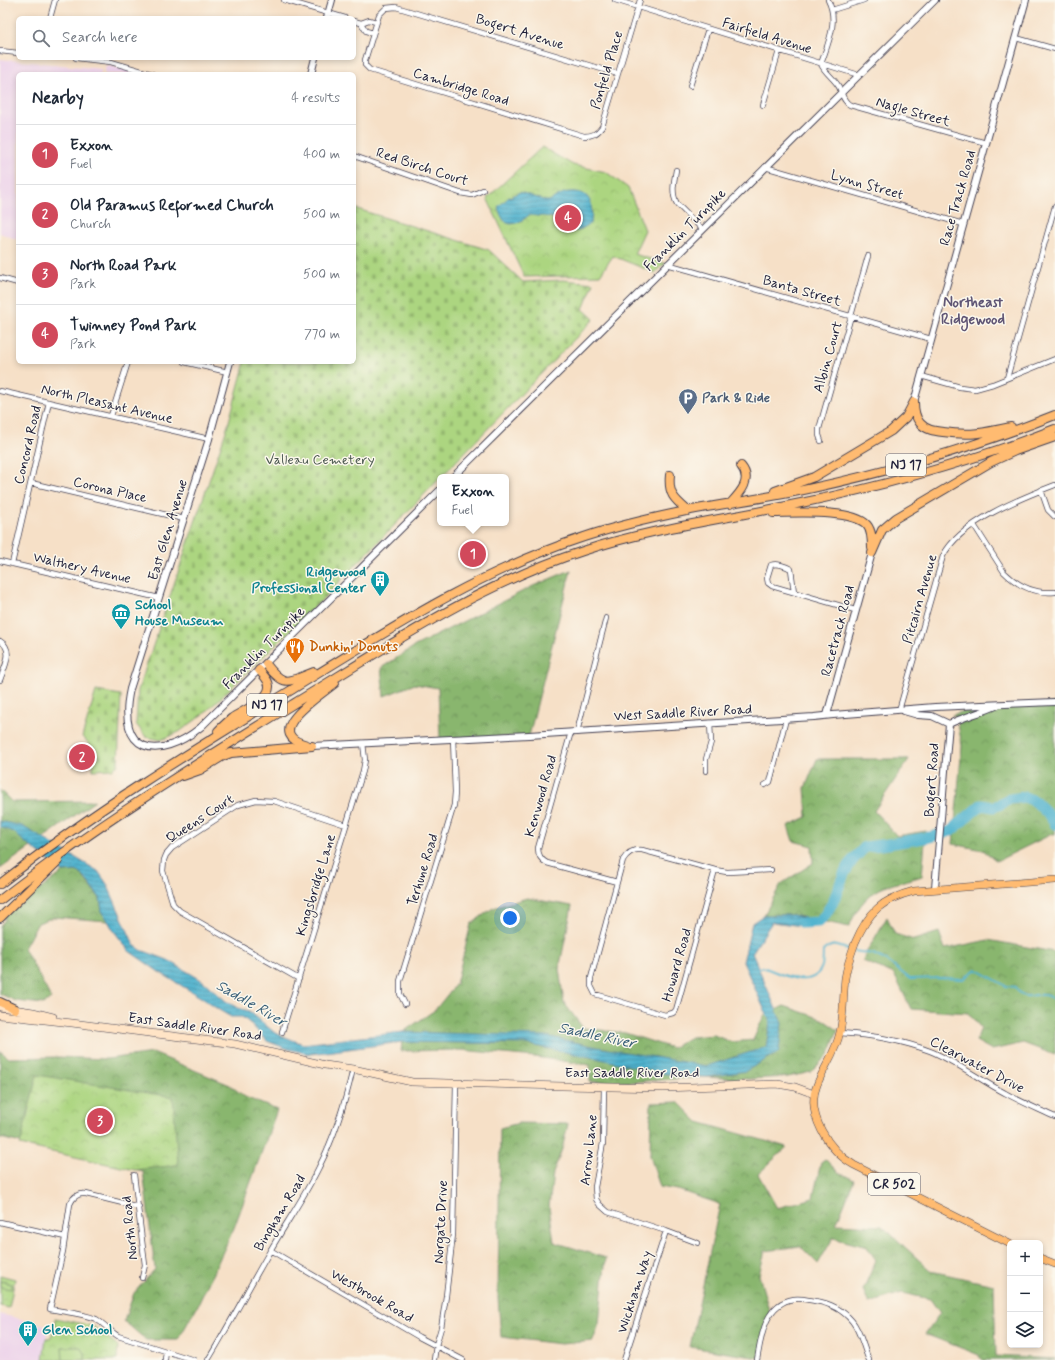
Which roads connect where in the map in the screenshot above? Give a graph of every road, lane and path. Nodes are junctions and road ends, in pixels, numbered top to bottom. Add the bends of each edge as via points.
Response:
1 (56, 0) edge
2 (284, 0) edge
3 (332, 0) edge
4 (615, 0) edge
5 (640, 0) edge
6 (828, 0) edge
7 (864, 0) edge
8 (935, 0) edge
9 (1026, 0) edge
10 (638, 7) junction
11 (832, 10) junction
12 (328, 15) edge
13 (51, 16) edge
14 (356, 22) edge
15 (376, 22) junction
16 (361, 23) junction
17 (708, 29) junction
18 (373, 34) junction
19 (1016, 38) junction
20 (1055, 49) edge
21 (0, 51) edge
22 (779, 51) junction
23 (16, 53) edge
24 (94, 60) edge
25 (314, 60) edge
26 (821, 64) junction
27 (145, 72) edge
28 (312, 72) edge
29 (618, 74) junction
30 (859, 75) junction
31 (690, 86) dead end
32 (841, 93) junction
33 (763, 105) dead end
34 (584, 136) joint
35 (986, 143) junction
36 (356, 157) edge
37 (766, 167) junction
38 (676, 170) dead end
39 (483, 190) dead end
40 (1055, 206) edge
41 (963, 224) junction
42 (702, 229) junction
43 (868, 256) dead end
44 (667, 264) junction
45 (0, 278) edge
46 (16, 282) edge
47 (851, 317) junction
48 (931, 339) junction
49 (1055, 359) edge
50 (127, 364) edge
51 (193, 364) edge
52 (230, 364) edge
53 (228, 372) junction
54 (921, 376) junction
55 (1007, 378) junction
56 (0, 391) edge
57 (48, 402) junction
58 (914, 402) junction
59 (1055, 415) edge
60 (111, 416) junction
61 (1041, 420) junction
62 (1055, 429) edge
63 (1055, 437) edge
64 (209, 439) junction
65 (821, 441) dead end
66 (741, 466) dead end
67 (456, 474) edge
68 (670, 475) dead end
69 (31, 483) junction
70 (1055, 485) edge
71 (1041, 490) junction
72 (437, 493) edge
73 (752, 500) junction
74 (730, 504) junction
75 (688, 510) junction
76 (755, 512) junction
77 (1055, 517) edge
78 (184, 519) junction
79 (974, 525) junction
80 (872, 553) junction
81 (0, 561) edge
82 (12, 564) junction
83 (794, 592) junction
84 (1055, 592) edge
85 (159, 598) junction
86 (855, 610) junction
87 (606, 618) dead end
88 (0, 641) edge
89 (266, 664) junction
90 (333, 664) junction
91 (353, 667) junction
92 (259, 670) junction
93 (0, 680) edge
94 (1055, 702) edge
95 (1000, 704) junction
96 (901, 710) junction
97 (827, 715) junction
98 (786, 719) junction
99 (710, 723) junction
100 (948, 724) junction
101 (574, 732) junction
102 (453, 738) junction
103 (363, 743) junction
104 (144, 745) joint
105 (201, 745) junction
106 (312, 746) junction
107 (706, 771) dead end
108 (164, 784) junction
109 (765, 785) dead end
110 (346, 824) junction
111 (26, 863) junction
112 (715, 870) junction
113 (771, 870) dead end
114 (41, 873) junction
115 (0, 878) edge
116 (1055, 880) edge
117 (617, 882) junction
118 (0, 884) edge
119 (935, 888) junction
120 (0, 900) edge
121 (0, 918) edge
122 (299, 979) junction
123 (0, 1002) edge
124 (405, 1004) dead end
125 (0, 1007) edge
126 (15, 1009) junction
127 (0, 1015) edge
128 (72, 1023) junction
129 (282, 1032) dead end
130 (840, 1033) junction
131 (353, 1069) junction
132 (456, 1083) junction
133 (604, 1087) junction
134 (814, 1094) junction
135 (1055, 1117) edge
136 (134, 1176) dead end
137 (139, 1207) junction
138 (0, 1222) edge
139 (666, 1231) junction
140 (65, 1238) junction
141 (1007, 1242) edge
142 (698, 1243) dead end
143 (270, 1250) junction
144 (1043, 1259) edge
145 (1055, 1264) edge
146 (142, 1278) dead end
147 (436, 1346) junction
148 (166, 1351) junction
149 (165, 1360) edge
150 (194, 1360) edge
151 (208, 1360) edge
152 (434, 1360) edge
153 (463, 1360) edge
154 (624, 1360) edge
155 (757, 1360) edge
156 (869, 1360) edge

1 - 13 street
2 - 12 street
3 - 12 street
4 - 10 street, Fairfield Avenue
5 - 10 street, Ponfield Place
6 - 11 street
7 - 11 street
8 - 30 street, Franklin Turnpike
9 - 19 street, Race Track Road
10 - 17 street, Fairfield Avenue
10 - 29 street, Ponfield Place
11 - 26 street via 833,27
14 - 16 street
15 - 16 street via 369,20
15 - 18 street, Bogert Avenue
15 - 29 street, Bogert Avenue via 382,11 396,6
16 - 18 street via 366,31
17 - 22 street, Fairfield Avenue
17 - 31 street
18 - 34 street, Cambridge Road via 365,60 365,65 370,70
19 - 20 street
19 - 35 street, Race Track Road
21 - 23 street
22 - 26 street, Fairfield Avenue
22 - 33 street
24 - 27 street via 111,62
25 - 28 street
26 - 30 street, Fairfield Avenue
26 - 32 street, Fairfield Avenue
29 - 34 street, Ponfield Place via 602,127 595,134
30 - 32 street, Franklin Turnpike
32 - 35 street, Nagle Street via 843,100 852,106
32 - 37 street, Franklin Turnpike
35 - 41 street, Race Track Road
36 - 39 street, Red Birch Court via 460,193 472,195
37 - 41 street, Lynn Street
37 - 42 street, Franklin Turnpike
38 - 42 street via 674,200
40 - 55 street
41 - 48 street, Race Track Road
42 - 44 street, Franklin Turnpike
43 - 47 street, Albin Court
44 - 47 street, Banta Street
44 - 67 street, Franklin Turnpike
45 - 46 street
47 - 48 street, Banta Street
47 - 65 street, Albin Court via 819,429
48 - 54 street, Race Track Road
49 - 55 street
50 - 60 street
51 - 53 street
52 - 53 street, East Glen Avenue
53 - 64 street, East Glen Avenue
54 - 55 street via 970,389
54 - 58 street, Race Track Road
56 - 57 street, North Pleasant Avenue
57 - 60 street, North Pleasant Avenue
57 - 69 street, Concord Road
58 - 61 highway via 919,423 930,430 951,434 977,434
58 - 73 highway via 906,417 895,428 832,467 807,480
59 - 61 highway, NJ 17
60 - 64 street, North Pleasant Avenue
61 - 73 highway, NJ 17 via 893,469
62 - 76 highway, NJ 17 via 914,476 842,495
63 - 80 highway via 991,462 896,518 882,530
64 - 78 street, East Glen Avenue
66 - 74 highway via 746,474 745,484
68 - 75 highway via 671,494
69 - 78 street, Corona Place
69 - 82 street, Concord Road
70 - 71 street, Pitcairn Avenue
71 - 77 street via 1048,510
71 - 79 street, Pitcairn Avenue
72 - 89 street, Franklin Turnpike
73 - 74 highway, NJ 17
74 - 75 highway, NJ 17
75 - 90 highway, NJ 17 via 601,532 518,562 443,598
76 - 80 highway via 817,512 856,518 866,524 870,531
76 - 91 highway, NJ 17 via 640,534 550,563 458,605
78 - 85 street, East Glen Avenue
79 - 84 street via 1011,579 1031,590
79 - 96 street, Pitcairn Avenue via 951,543 943,556
80 - 86 street, Racetrack Road
81 - 82 street, Walthery Avenue
82 - 85 street, Walthery Avenue
83 - 83 street via 791,569 771,565 768,583
83 - 86 street
85 - 104 street, East Glen Avenue via 127,703 129,729 135,739
86 - 97 street, Racetrack Road
87 - 101 street
88 - 93 street via 8,651
89 - 90 highway via 278,678 289,681
89 - 92 street, Franklin Turnpike
90 - 105 highway, NJ 17
91 - 106 highway via 301,710 291,723 293,739
91 - 108 highway, NJ 17
92 - 104 street, Franklin Turnpike via 215,715 189,736 167,747 154,748
92 - 105 highway via 269,684 266,696 231,719
94 - 95 street, West Saddle River Road
95 - 96 street, West Saddle River Road
95 - 100 street
96 - 97 street, West Saddle River Road
96 - 100 street, Bogert Road via 932,716
97 - 98 street, West Saddle River Road
98 - 99 street, West Saddle River Road
98 - 109 street via 770,782
99 - 101 street, West Saddle River Road
99 - 107 street via 711,742 706,759
100 - 119 street, Bogert Road
101 - 102 street, West Saddle River Road
101 - 117 street, Kenwood Road via 538,853 547,863
102 - 103 street, West Saddle River Road
102 - 124 street, Terhune Road via 454,805 400,981 400,994
103 - 106 street, West Saddle River Road
103 - 110 street, Kingsbridge Lane via 364,765
105 - 111 highway, NJ 17 via 144,781
106 - 108 highway via 231,752 200,770
108 - 114 highway, NJ 17 via 77,843
110 - 122 street, Kingsbridge Lane
110 - 122 street, Queens Court via 274,801 247,802 238,805 172,848 164,860 163,871 173,904 180,911
111 - 115 highway
111 - 118 highway, NJ 17
112 - 113 street
112 - 117 street via 639,850 630,852 623,860
112 - 117 street, Howard Road via 678,1006 673,1013 665,1015 597,996 591,989 591,978
114 - 120 highway
114 - 121 highway
116 - 119 main road, CR 502
119 - 130 main road, CR 502 via 907,892 894,897 869,916 850,955 845,978
122 - 129 street, Kingsbridge Lane
123 - 126 highway
125 - 126 main road, East Saddle River Road
126 - 128 main road, East Saddle River Road
127 - 128 main road, East Saddle River Road
128 - 131 main road, East Saddle River Road via 235,1044
130 - 134 main road, CR 502
130 - 135 street, Clearwater Drive via 869,1035 930,1051 1005,1093
131 - 132 main road, East Saddle River Road via 412,1082
131 - 143 street, Bingham Road via 340,1117 320,1166
132 - 133 main road, East Saddle River Road
132 - 147 street, Norgate Drive via 453,1234 446,1296
133 - 134 main road, East Saddle River Road via 663,1088 777,1084
133 - 139 street, Arrow Lane via 603,1143 595,1187 596,1199 608,1212
134 - 141 main road, CR 502 via 818,1120 827,1140 840,1156
136 - 137 street, North Road
137 - 140 street via 79,1194 70,1204
137 - 146 street, North Road via 145,1265
138 - 140 street
139 - 142 street, Arrow Lane
139 - 154 street, Wickham Way
140 - 148 street via 50,1309 89,1317 101,1322 118,1336
143 - 147 street, Westbrook Road
143 - 151 street, Bingham Road
144 - 145 main road
147 - 152 street, Norgate Drive
147 - 153 street, Westbrook Road
148 - 149 street
148 - 150 street
155 - 156 street via 766,1320 770,1314 786,1301 800,1299 824,1302 846,1315 861,1336

